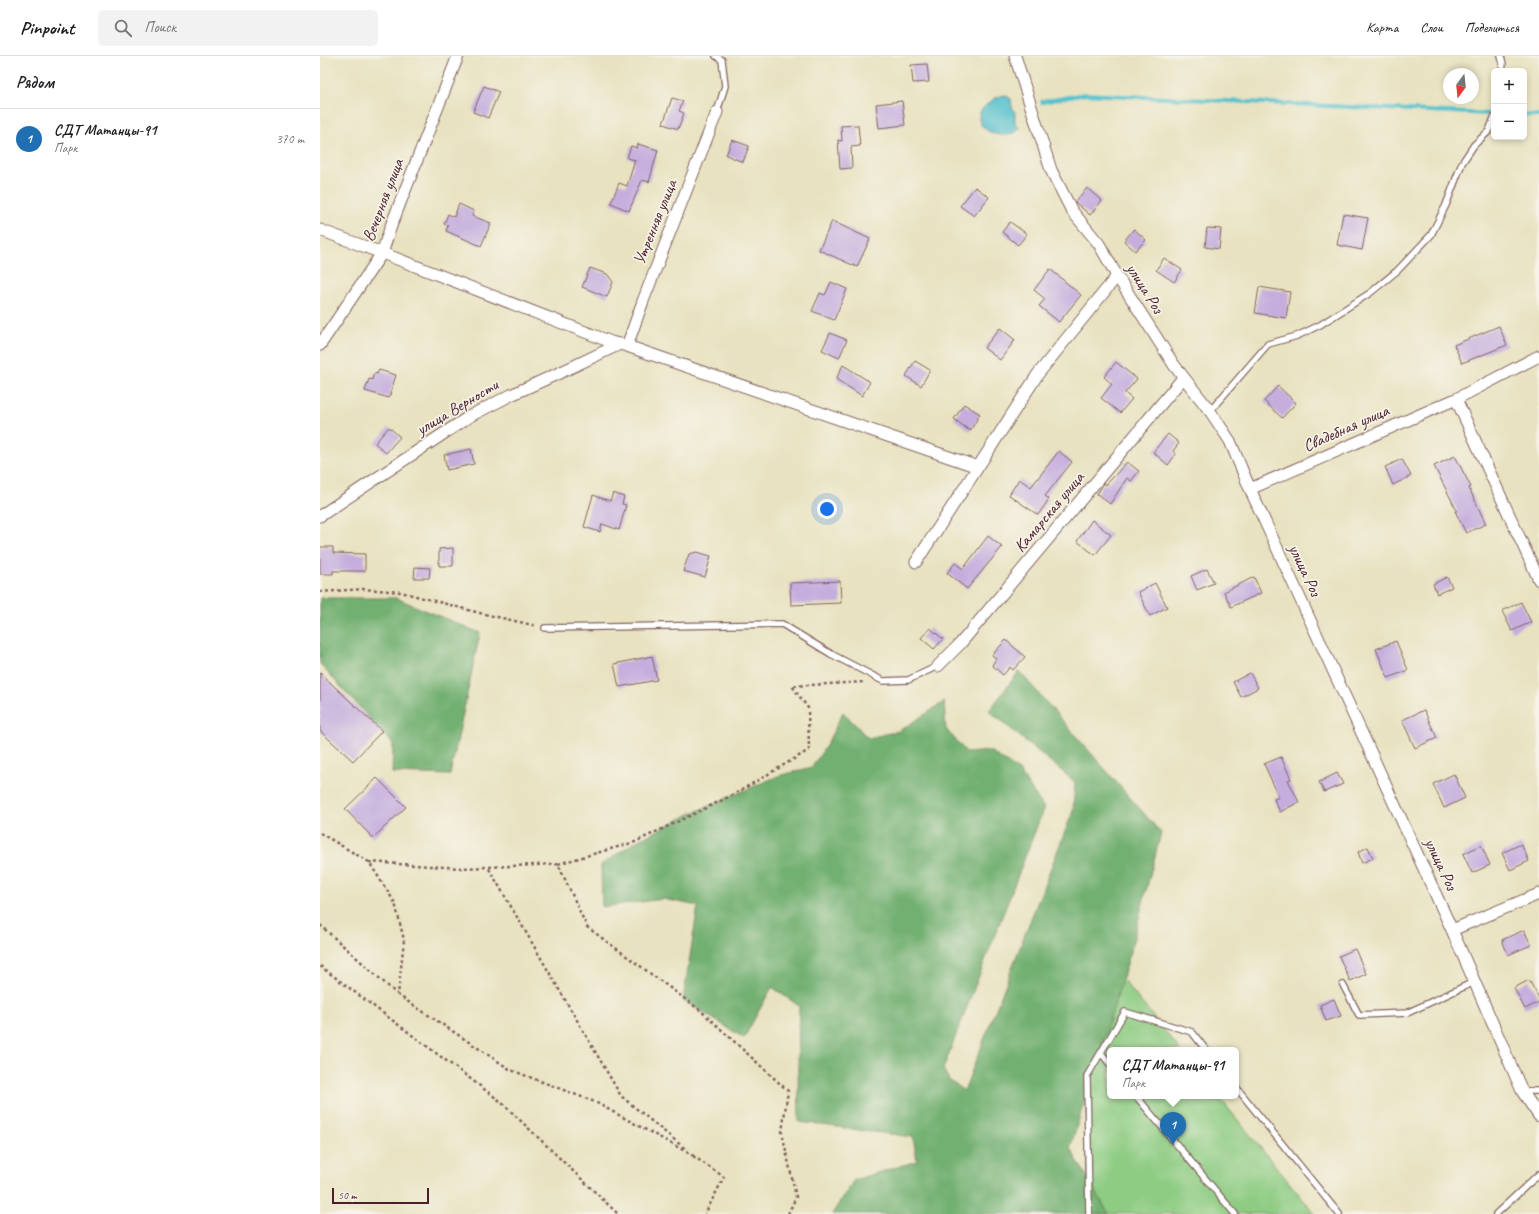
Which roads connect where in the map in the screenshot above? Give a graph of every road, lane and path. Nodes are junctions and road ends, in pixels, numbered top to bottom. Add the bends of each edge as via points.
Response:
1 (458, 56) edge
2 (716, 56) edge
3 (1015, 56) edge
4 (1501, 56) edge
5 (1502, 68) edge
6 (717, 112) joint
7 (1491, 126) edge
8 (320, 230) edge
9 (382, 253) junction
10 (1117, 276) junction
11 (320, 345) edge
12 (623, 345) junction
13 (1539, 356) edge
14 (1183, 378) junction
15 (1456, 399) junction
16 (1210, 411) junction
17 (978, 467) junction
18 (1250, 489) junction
19 (320, 516) edge
20 (916, 562) dead end
21 (1536, 566) edge
22 (1539, 580) edge
23 (320, 592) edge
24 (545, 628) joint
25 (938, 666) joint
26 (883, 681) junction
27 (320, 833) edge
28 (369, 862) junction
29 (558, 864) junction
30 (488, 867) junction
31 (1539, 894) edge
32 (320, 925) edge
33 (1452, 930) junction
34 (320, 966) edge
35 (1474, 982) junction
36 (1343, 985) dead end
37 (398, 995) junction
38 (1204, 1047) edge
39 (1101, 1053) junction
40 (1107, 1060) edge
41 (1522, 1090) junction
42 (1239, 1091) edge
43 (1539, 1091) edge
44 (1139, 1099) edge
45 (1539, 1116) edge
46 (694, 1156) junction
47 (1539, 1174) edge
48 (618, 1214) edge
49 (705, 1214) edge
50 (788, 1214) edge
51 (1089, 1214) edge
52 (1235, 1214) edge
53 (1339, 1214) edge
54 (1496, 1214) edge

1 - 9 street, Вечерняя улица
2 - 6 lane via 722,60 725,86
3 - 10 street, улица Роз via 1051,170 1072,211 1100,244
4 - 5 lane
6 - 12 street, Утренняя улица via 643,301
7 - 16 lane via 1462,163 1431,236 1398,270 1370,293 1320,324 1297,336 1268,344
8 - 9 street
9 - 11 street, Вечерняя улица
9 - 12 street
10 - 14 street, улица Роз
10 - 17 street via 1038,374
12 - 17 street
12 - 19 street, улица Верности via 470,416
13 - 15 street, Свадебная улица
14 - 16 street, улица Роз
14 - 25 street, Камарская улица via 965,638
15 - 18 street, Свадебная улица
15 - 21 street
16 - 18 street, улица Роз via 1230,441
17 - 20 street
18 - 33 street, улица Роз
21 - 22 street
23 - 24 path via 363,589 401,592
24 - 26 lane via 782,624 831,654
25 - 26 lane via 908,680
26 - 29 path via 792,686 808,708 809,750 733,795 635,842
27 - 28 path
28 - 30 path via 461,868
28 - 37 path via 395,903 404,940
29 - 30 path
29 - 50 path via 587,927 700,1010 788,1091 782,1132 796,1197
30 - 46 path via 621,1096
31 - 33 street
32 - 37 path
33 - 35 street, улица Роз
34 - 48 path via 500,1101
35 - 36 lane via 1407,1013 1359,1015
35 - 41 street, улица Роз
37 - 46 path via 511,1070 595,1102
38 - 39 lane via 1192,1032 1125,1012
39 - 40 lane
39 - 51 lane via 1087,1076
41 - 43 lane
41 - 45 street, улица Роз
42 - 53 lane
44 - 52 lane
46 - 49 path via 724,1176
47 - 54 lane

